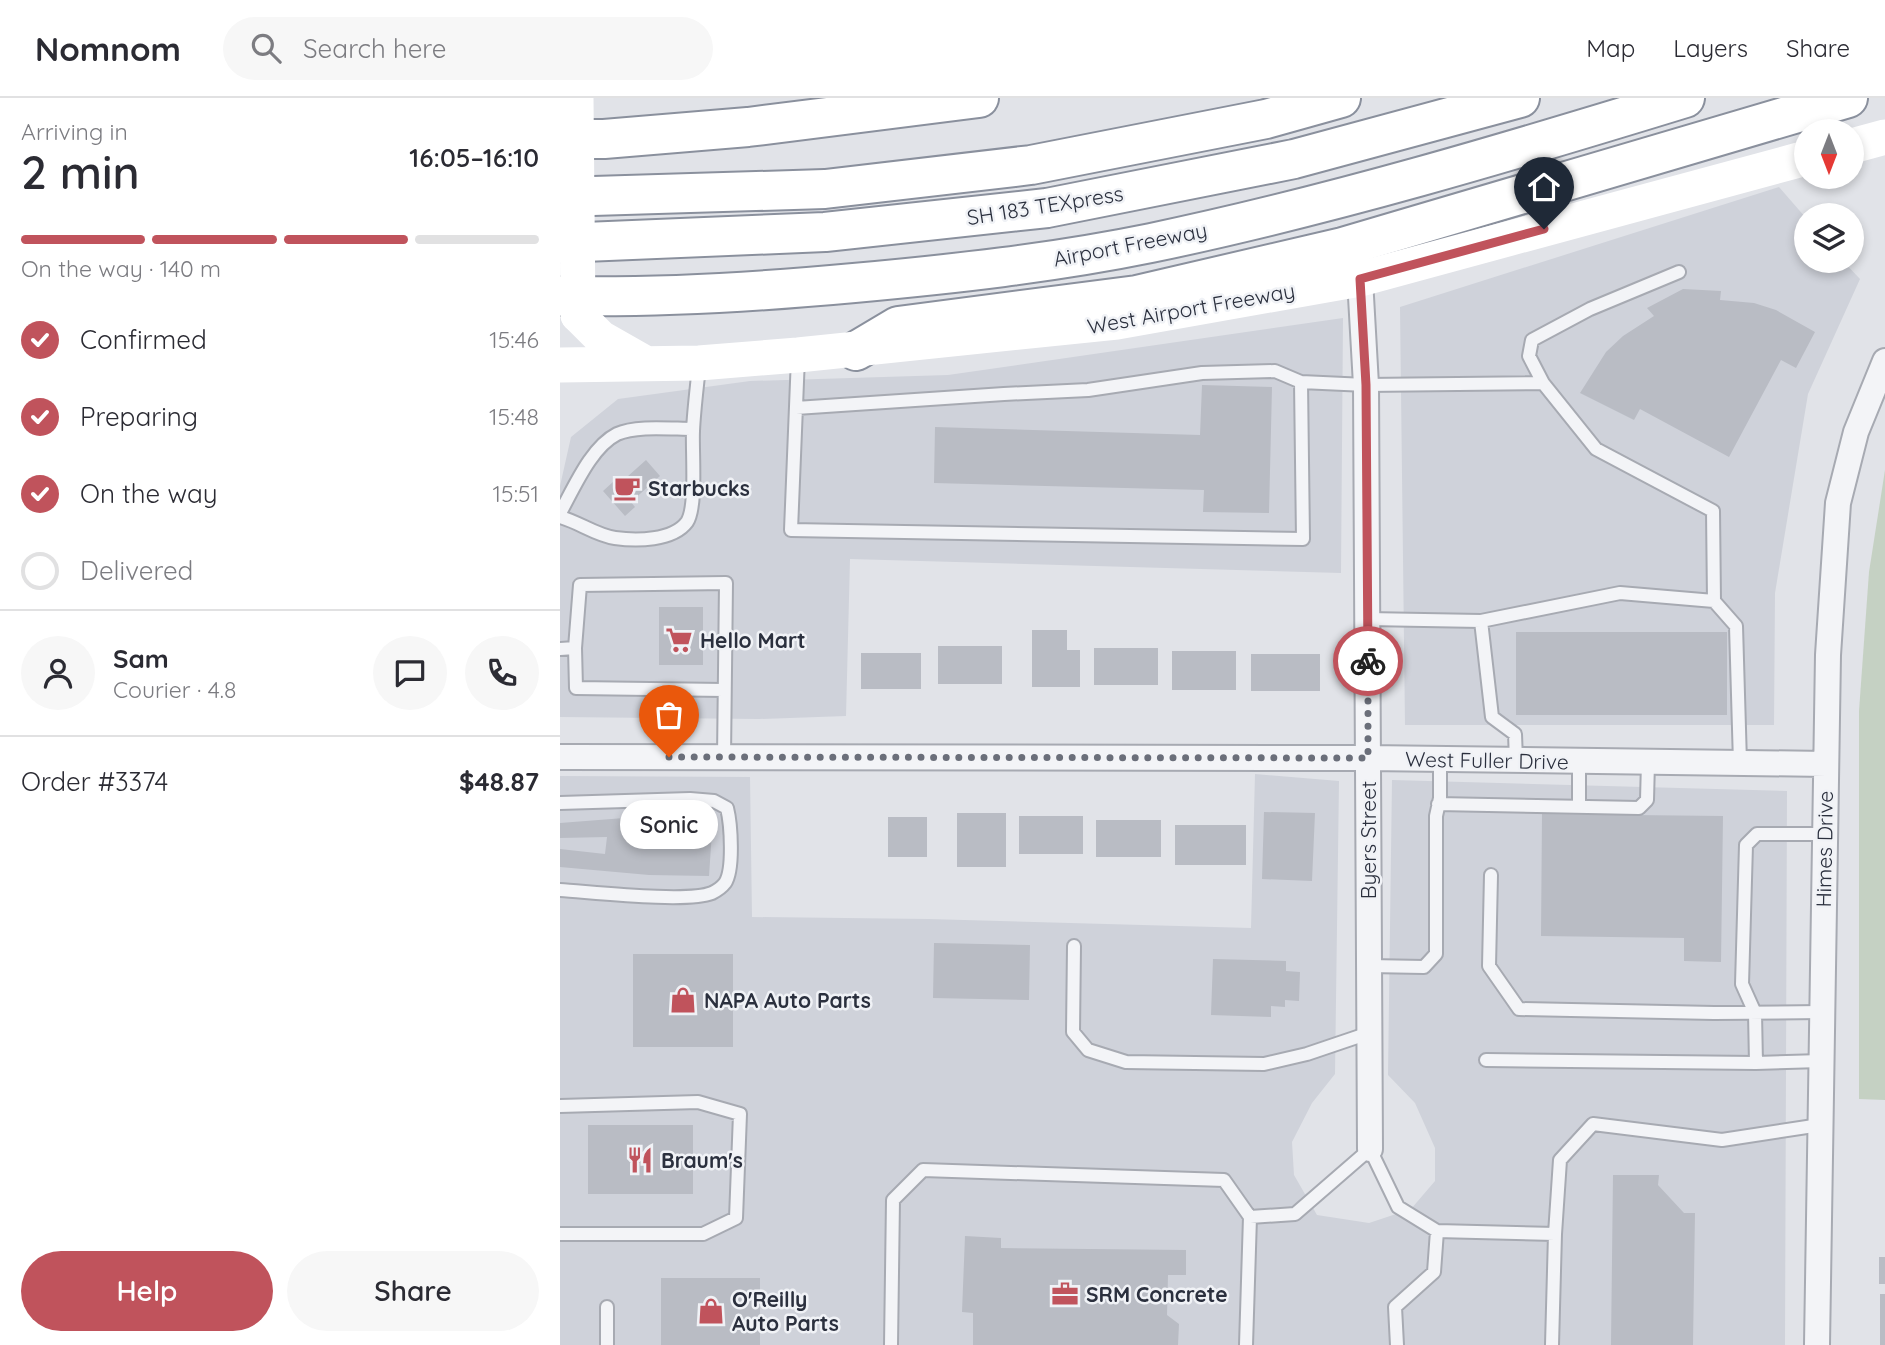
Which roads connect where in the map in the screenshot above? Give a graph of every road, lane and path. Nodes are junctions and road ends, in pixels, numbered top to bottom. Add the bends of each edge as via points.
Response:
1 (576, 98) edge
2 (979, 98) edge
3 (1341, 98) edge
4 (1520, 98) edge
5 (1685, 98) edge
6 (1848, 98) edge
7 (560, 139) edge
8 (1499, 153) junction
9 (1794, 161) edge
10 (560, 197) edge
11 (1047, 208) junction
12 (560, 243) edge
13 (1679, 272) dead end
14 (1360, 279) junction
15 (569, 305) edge
16 (856, 351) junction
17 (799, 355) junction
18 (1885, 360) edge
19 (699, 363) junction
20 (647, 364) junction
21 (560, 365) edge
22 (1301, 382) junction
23 (1543, 383) junction
24 (1366, 385) junction
25 (796, 408) junction
26 (693, 429) junction
27 (560, 515) edge
28 (1714, 601) junction
29 (1367, 619) junction
30 (1482, 621) junction
31 (575, 648) junction
32 (560, 649) edge
33 (724, 690) junction
34 (560, 757) edge
35 (724, 757) junction
36 (1368, 758) junction
37 (1440, 759) junction
38 (1516, 760) junction
39 (1579, 761) junction
40 (1648, 762) junction
41 (1740, 763) junction
42 (1826, 764) junction
43 (560, 803) edge
44 (1438, 804) junction
45 (1578, 807) junction
46 (1825, 834) junction
47 (1491, 875) dead end
48 (560, 890) edge
49 (1074, 946) dead end
50 (1369, 966) junction
51 (1822, 1012) junction
52 (1755, 1013) junction
53 (1369, 1033) junction
54 (1486, 1060) dead end
55 (1821, 1061) junction
56 (1756, 1063) junction
57 (560, 1106) edge
58 (1820, 1125) junction
59 (1370, 1150) junction
60 (1250, 1217) junction
61 (1437, 1231) junction
62 (560, 1234) edge
63 (1555, 1234) junction
64 (607, 1307) dead end
65 (607, 1345) edge
66 (891, 1345) edge
67 (1246, 1345) edge
68 (1396, 1345) edge
69 (1552, 1345) edge
70 (1817, 1345) edge

1 - 15 main road, bridge
2 - 7 highway via 748,127
3 - 10 highway, SH 183 TEXpress via 1266,119 1031,165 825,189
4 - 11 highway, SH 183 TEXpress via 1294,159
5 - 8 highway, Airport Freeway
6 - 16 highway via 1343,247 1137,295 898,326
8 - 11 highway
8 - 15 highway, Airport Freeway via 1327,202 1149,243 970,273 785,289 610,297
9 - 14 main road, West Airport Freeway
11 - 12 highway, SH 183 TEXpress via 825,232
13 - 23 lane via 1590,309 1532,340 1529,356
14 - 16 main road, West Airport Freeway via 1117,323
14 - 24 street, Byers Street
15 - 20 main road via 601,338
16 - 17 main road, West Airport Freeway
17 - 19 main road, West Airport Freeway
17 - 25 lane
18 - 42 street, Himes Drive via 1856,432 1838,503
19 - 20 main road, West Airport Freeway
19 - 26 lane
20 - 21 main road, West Airport Freeway
22 - 24 lane
22 - 25 lane via 1275,371 1202,373 1088,390
22 - 25 lane via 1303,539 792,530
23 - 24 lane
23 - 28 lane via 1595,449 1713,511
24 - 29 street, Byers Street
26 - 27 lane via 617,434 593,455
26 - 27 lane via 692,512 685,524 669,534 646,539 615,538
28 - 30 lane via 1620,593
28 - 41 lane via 1736,626
29 - 30 lane
29 - 36 street, Byers Street
30 - 38 lane via 1492,717 1515,734
31 - 32 lane
31 - 33 lane via 576,688
31 - 33 lane via 580,585 726,583
33 - 35 lane
34 - 35 street, West Fuller Drive
35 - 36 street, West Fuller Drive
36 - 37 street, West Fuller Drive
36 - 50 street, Byers Street
37 - 38 street, West Fuller Drive
37 - 44 lane
38 - 39 street, West Fuller Drive
39 - 40 street, West Fuller Drive
39 - 45 lane
40 - 41 street, West Fuller Drive
40 - 45 lane via 1647,800 1639,808
41 - 42 street, West Fuller Drive
42 - 46 street, Himes Drive
43 - 48 lane via 714,801 727,808 730,823 729,874 724,885 711,893 677,896
44 - 45 lane
44 - 50 lane via 1436,954 1424,967
46 - 51 street, Himes Drive
46 - 52 lane via 1757,834 1746,845 1742,984
47 - 52 lane via 1489,966 1518,1009
49 - 53 lane via 1073,1032 1088,1050 1126,1062 1264,1064
50 - 53 street, Byers Street
51 - 52 lane
51 - 55 street, Himes Drive
52 - 56 lane
53 - 59 street, Byers Street
54 - 56 lane
55 - 56 lane
55 - 58 street, Himes Drive
57 - 62 lane via 698,1102 740,1114 736,1217 703,1234
58 - 63 lane via 1722,1140 1593,1124 1560,1160
58 - 70 street, Himes Drive
59 - 60 lane via 1295,1214
59 - 61 lane via 1398,1207
60 - 66 lane via 1224,1180 923,1170 893,1200
60 - 67 lane
61 - 63 lane
61 - 68 lane via 1434,1272 1395,1307
63 - 69 lane
64 - 65 lane

